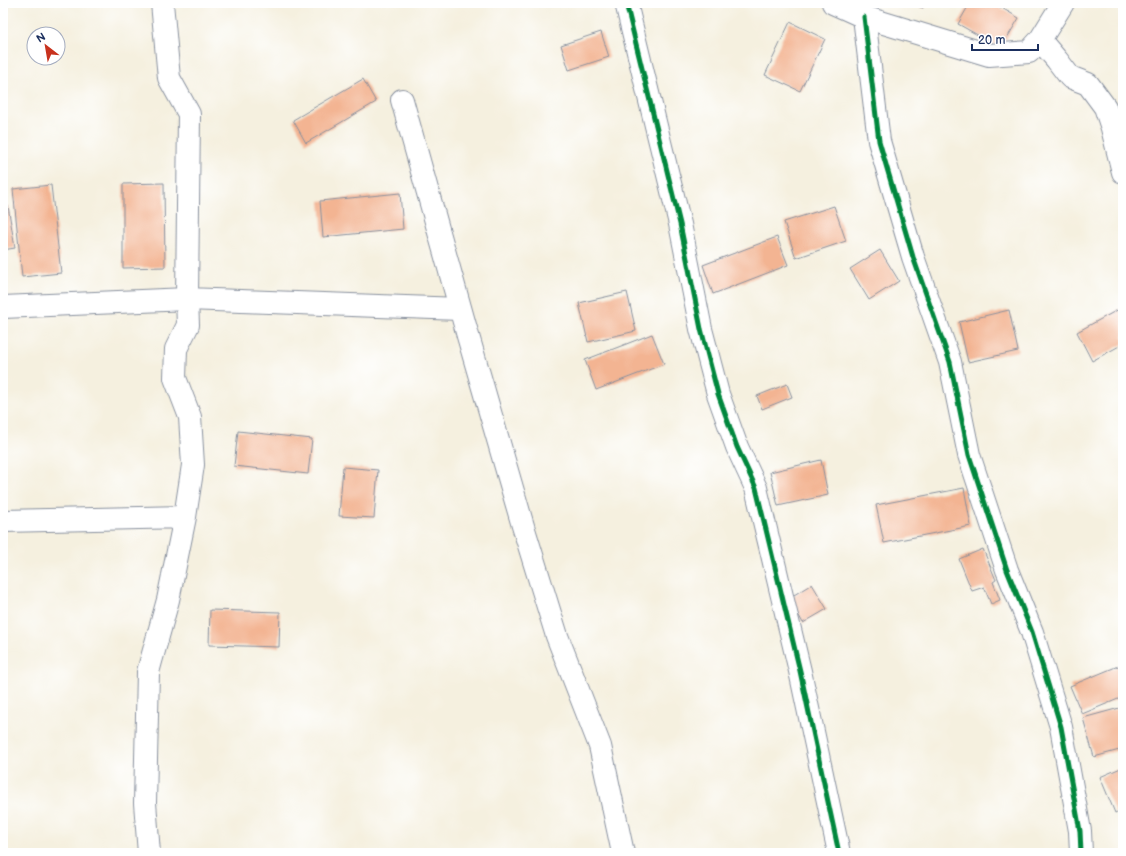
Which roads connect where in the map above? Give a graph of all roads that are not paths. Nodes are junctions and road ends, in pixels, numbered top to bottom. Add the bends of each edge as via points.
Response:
1 (162, 3) edge
2 (626, 3) edge
3 (833, 3) edge
4 (1063, 3) edge
5 (864, 17) junction
6 (1040, 40) junction
7 (402, 100) dead end
8 (1123, 172) edge
9 (187, 299) junction
10 (3, 307) edge
11 (460, 308) junction
12 (185, 517) junction
13 (3, 521) edge
14 (149, 853) edge
15 (623, 853) edge
16 (839, 853) edge
17 (1081, 853) edge

1 - 9 street via 169,78 189,114
2 - 16 street via 718,394 737,447 756,488 800,671
3 - 5 street
4 - 6 street
5 - 6 street via 989,55 1029,52
5 - 17 street via 879,142 914,257 950,362 969,455 1007,570 1032,632 1061,727 1080,831
6 - 8 street via 1070,77 1088,84 1105,107
7 - 11 street
9 - 10 street
9 - 11 street
9 - 12 street via 188,325 176,349 175,378 191,424 193,465
11 - 15 street via 557,636 600,746
12 - 13 street
12 - 14 street via 168,600 148,672 145,803

